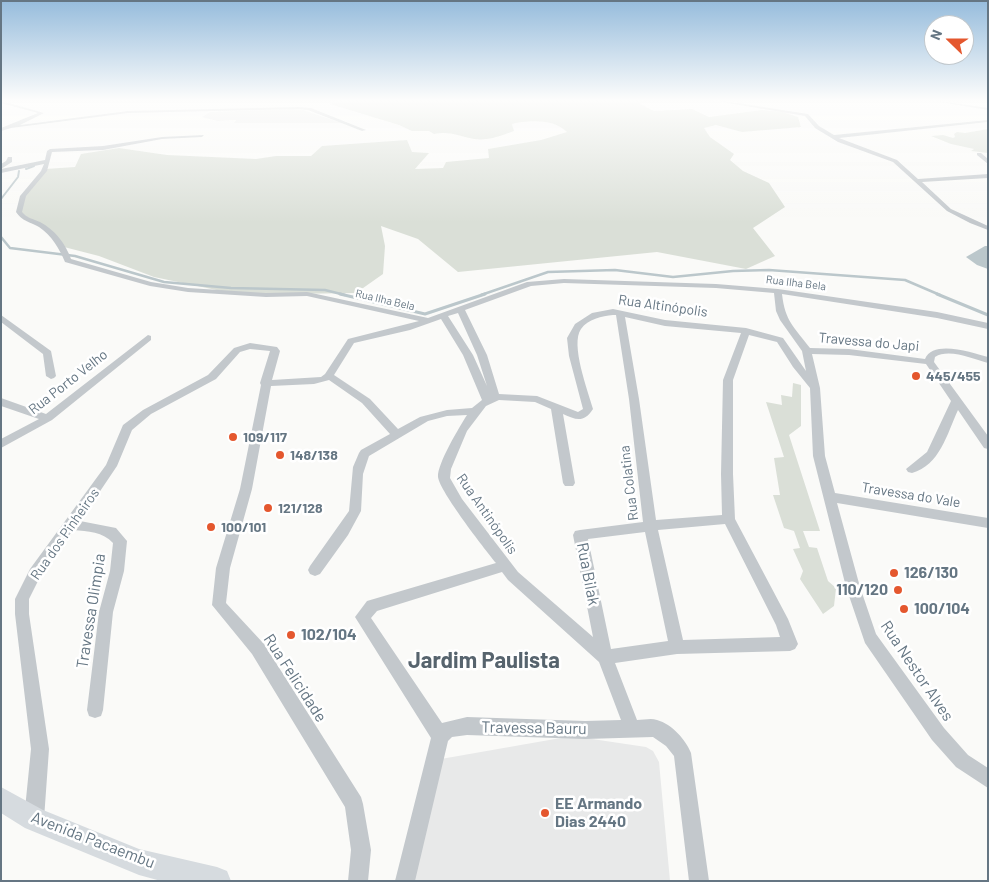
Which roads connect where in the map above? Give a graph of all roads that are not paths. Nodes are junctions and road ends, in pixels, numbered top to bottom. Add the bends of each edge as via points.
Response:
1 (143, 141) edge
2 (842, 141) edge
3 (979, 154) dead end
4 (10, 158) dead end
5 (48, 161) junction
6 (988, 162) edge
7 (1, 169) edge
8 (988, 176) edge
9 (915, 181) junction
10 (988, 228) edge
11 (778, 291) junction
12 (460, 309) junction
13 (620, 314) junction
14 (443, 315) junction
15 (1, 318) edge
16 (429, 320) junction
17 (988, 326) edge
18 (746, 331) junction
19 (148, 338) dead end
20 (275, 351) joint
21 (806, 351) junction
22 (988, 360) edge
23 (928, 362) junction
24 (51, 376) dead end
25 (329, 376) junction
26 (265, 383) junction
27 (815, 388) junction
28 (492, 399) junction
29 (957, 400) junction
30 (1, 401) edge
31 (556, 406) junction
32 (475, 411) junction
33 (48, 418) junction
34 (396, 434) junction
35 (1, 444) edge
36 (988, 445) edge
37 (912, 469) dead end
38 (569, 483) dead end
39 (829, 496) junction
40 (729, 519) junction
41 (988, 523) edge
42 (71, 525) junction
43 (650, 526) junction
44 (505, 566) junction
45 (316, 570) dead end
46 (677, 647) junction
47 (605, 657) junction
48 (95, 710) dead end
49 (632, 728) junction
50 (440, 736) junction
51 (988, 779) edge
52 (1, 799) edge
53 (34, 819) junction
54 (217, 881) edge
55 (358, 881) edge
56 (405, 881) edge
57 (699, 881) edge

1 - 5 street, Rua Ilha Bela via 103,148 50,151
2 - 9 street via 895,161
3 - 6 street
4 - 7 street
5 - 7 street via 11,171
5 - 16 street, Rua Ilha Bela via 44,171 23,196 19,212 22,218 40,225 64,247 68,260 150,284 266,295 307,294
8 - 9 street
9 - 10 street via 949,210
11 - 12 street, Rua Ilha Bela via 642,283 541,282
11 - 17 street, Rua Ilha Bela
11 - 21 street, Rua Nestor Alves via 784,320
12 - 14 street, Rua Ilha Bela
12 - 28 street via 482,355
13 - 18 street, Rua Altinópolis via 664,323
13 - 31 street, Rua Altinópolis via 605,312 595,315 578,326 572,338 588,409 577,416
13 - 43 street, Rua Colatina
14 - 16 street, Rua Ilha Bela
14 - 28 street
15 - 24 street via 48,353
16 - 25 street via 351,341
18 - 27 street, Rua Altinópolis via 780,340
18 - 40 street via 728,380
19 - 33 street, Rua Porto Velho
20 - 26 street, Rua Felicidade
20 - 42 street, Rua dos Pinheiros via 250,346 237,350 212,377 147,412 127,428 111,466
21 - 23 street, Travessa do Japi via 896,356
21 - 27 street, Rua Nestor Alves
22 - 23 street via 938,351 928,357
23 - 29 street
25 - 26 street via 320,381
25 - 34 street via 366,401
26 - 55 street, Rua Felicidade via 242,508 218,584 219,605 258,649 354,804 361,850
27 - 39 street, Rua Nestor Alves via 819,456
28 - 31 street via 537,399
28 - 32 street, Rua Antinópolis
29 - 36 street
29 - 37 street via 932,454
30 - 33 street
31 - 38 street
32 - 34 street via 439,414
32 - 44 street, Rua Antinópolis via 462,431 444,478
33 - 35 street, Rua Porto Velho
34 - 45 street via 360,459 354,512
39 - 41 street, Travessa do Vale
39 - 51 street, Rua Nestor Alves via 870,638 938,734 962,761
40 - 43 street, Rua Bilak
40 - 46 street via 790,644
42 - 48 street, Travessa Olimpia via 111,532 120,541 117,571 106,612
42 - 53 street, Rua dos Pinheiros via 35,573 22,599 40,750
43 - 46 street, Rua Colatina
43 - 47 street, Rua Bilak via 580,535
44 - 47 street, Rua Antinópolis
44 - 50 street via 372,606 362,617
46 - 47 street
47 - 49 street, Rua Bilak
49 - 50 street, Travessa Bauru via 585,730 468,726 448,729
49 - 57 street via 656,728 682,753
50 - 56 street
52 - 53 main road, Avenida Pacaembu
53 - 54 main road, Avenida Pacaembu via 139,862

